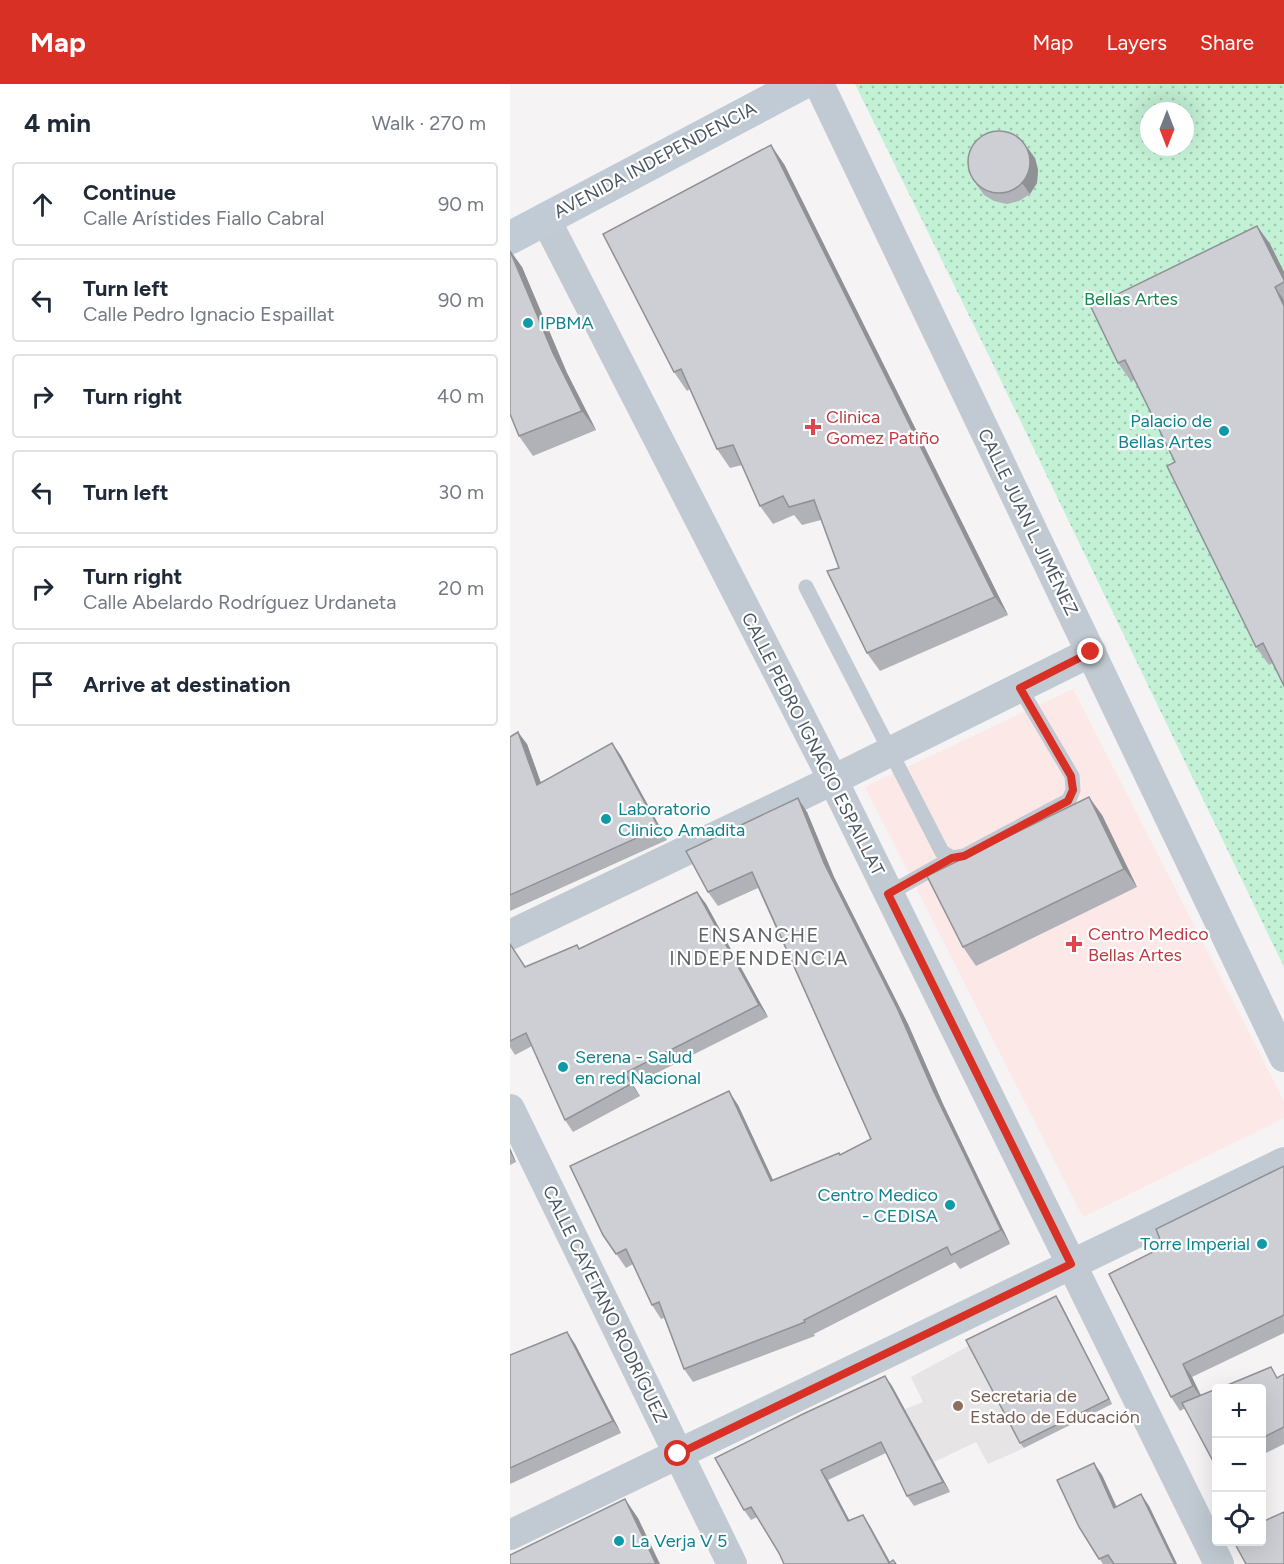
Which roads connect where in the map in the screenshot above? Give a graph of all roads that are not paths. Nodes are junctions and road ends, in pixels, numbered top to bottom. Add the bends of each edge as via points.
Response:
1 (801, 84) edge
2 (819, 84) edge
3 (545, 218) junction
4 (510, 238) edge
5 (806, 587) dead end
6 (1091, 652) junction
7 (1020, 688) junction
8 (891, 750) junction
9 (832, 780) junction
10 (952, 858) junction
11 (888, 894) junction
12 (510, 935) edge
13 (1284, 1057) edge
14 (510, 1109) edge
15 (1284, 1162) edge
16 (1071, 1264) junction
17 (678, 1454) junction
18 (510, 1535) edge
19 (732, 1564) edge
20 (1218, 1564) edge

1 - 3 main road, AVENIDA INDEPENDENCIA
2 - 6 street, CALLE JUAN L. JIMÉNEZ
3 - 4 main road, AVENIDA INDEPENDENCIA
3 - 9 street, CALLE PEDRO IGNACIO ESPAILLAT
5 - 8 lane
6 - 7 street
6 - 13 street, CALLE JUAN L. JIMÉNEZ
7 - 8 street
7 - 10 lane via 1071,776 1073,790 1068,801 964,856
8 - 9 street
8 - 10 lane via 942,852
9 - 11 street, CALLE PEDRO IGNACIO ESPAILLAT
9 - 12 street
10 - 11 lane
11 - 16 street, CALLE PEDRO IGNACIO ESPAILLAT
14 - 17 street, CALLE CAYETANO RODRÍGUEZ
15 - 16 street
16 - 17 street
16 - 20 street, CALLE PEDRO IGNACIO ESPAILLAT
17 - 18 street
17 - 19 street, CALLE CAYETANO RODRÍGUEZ

